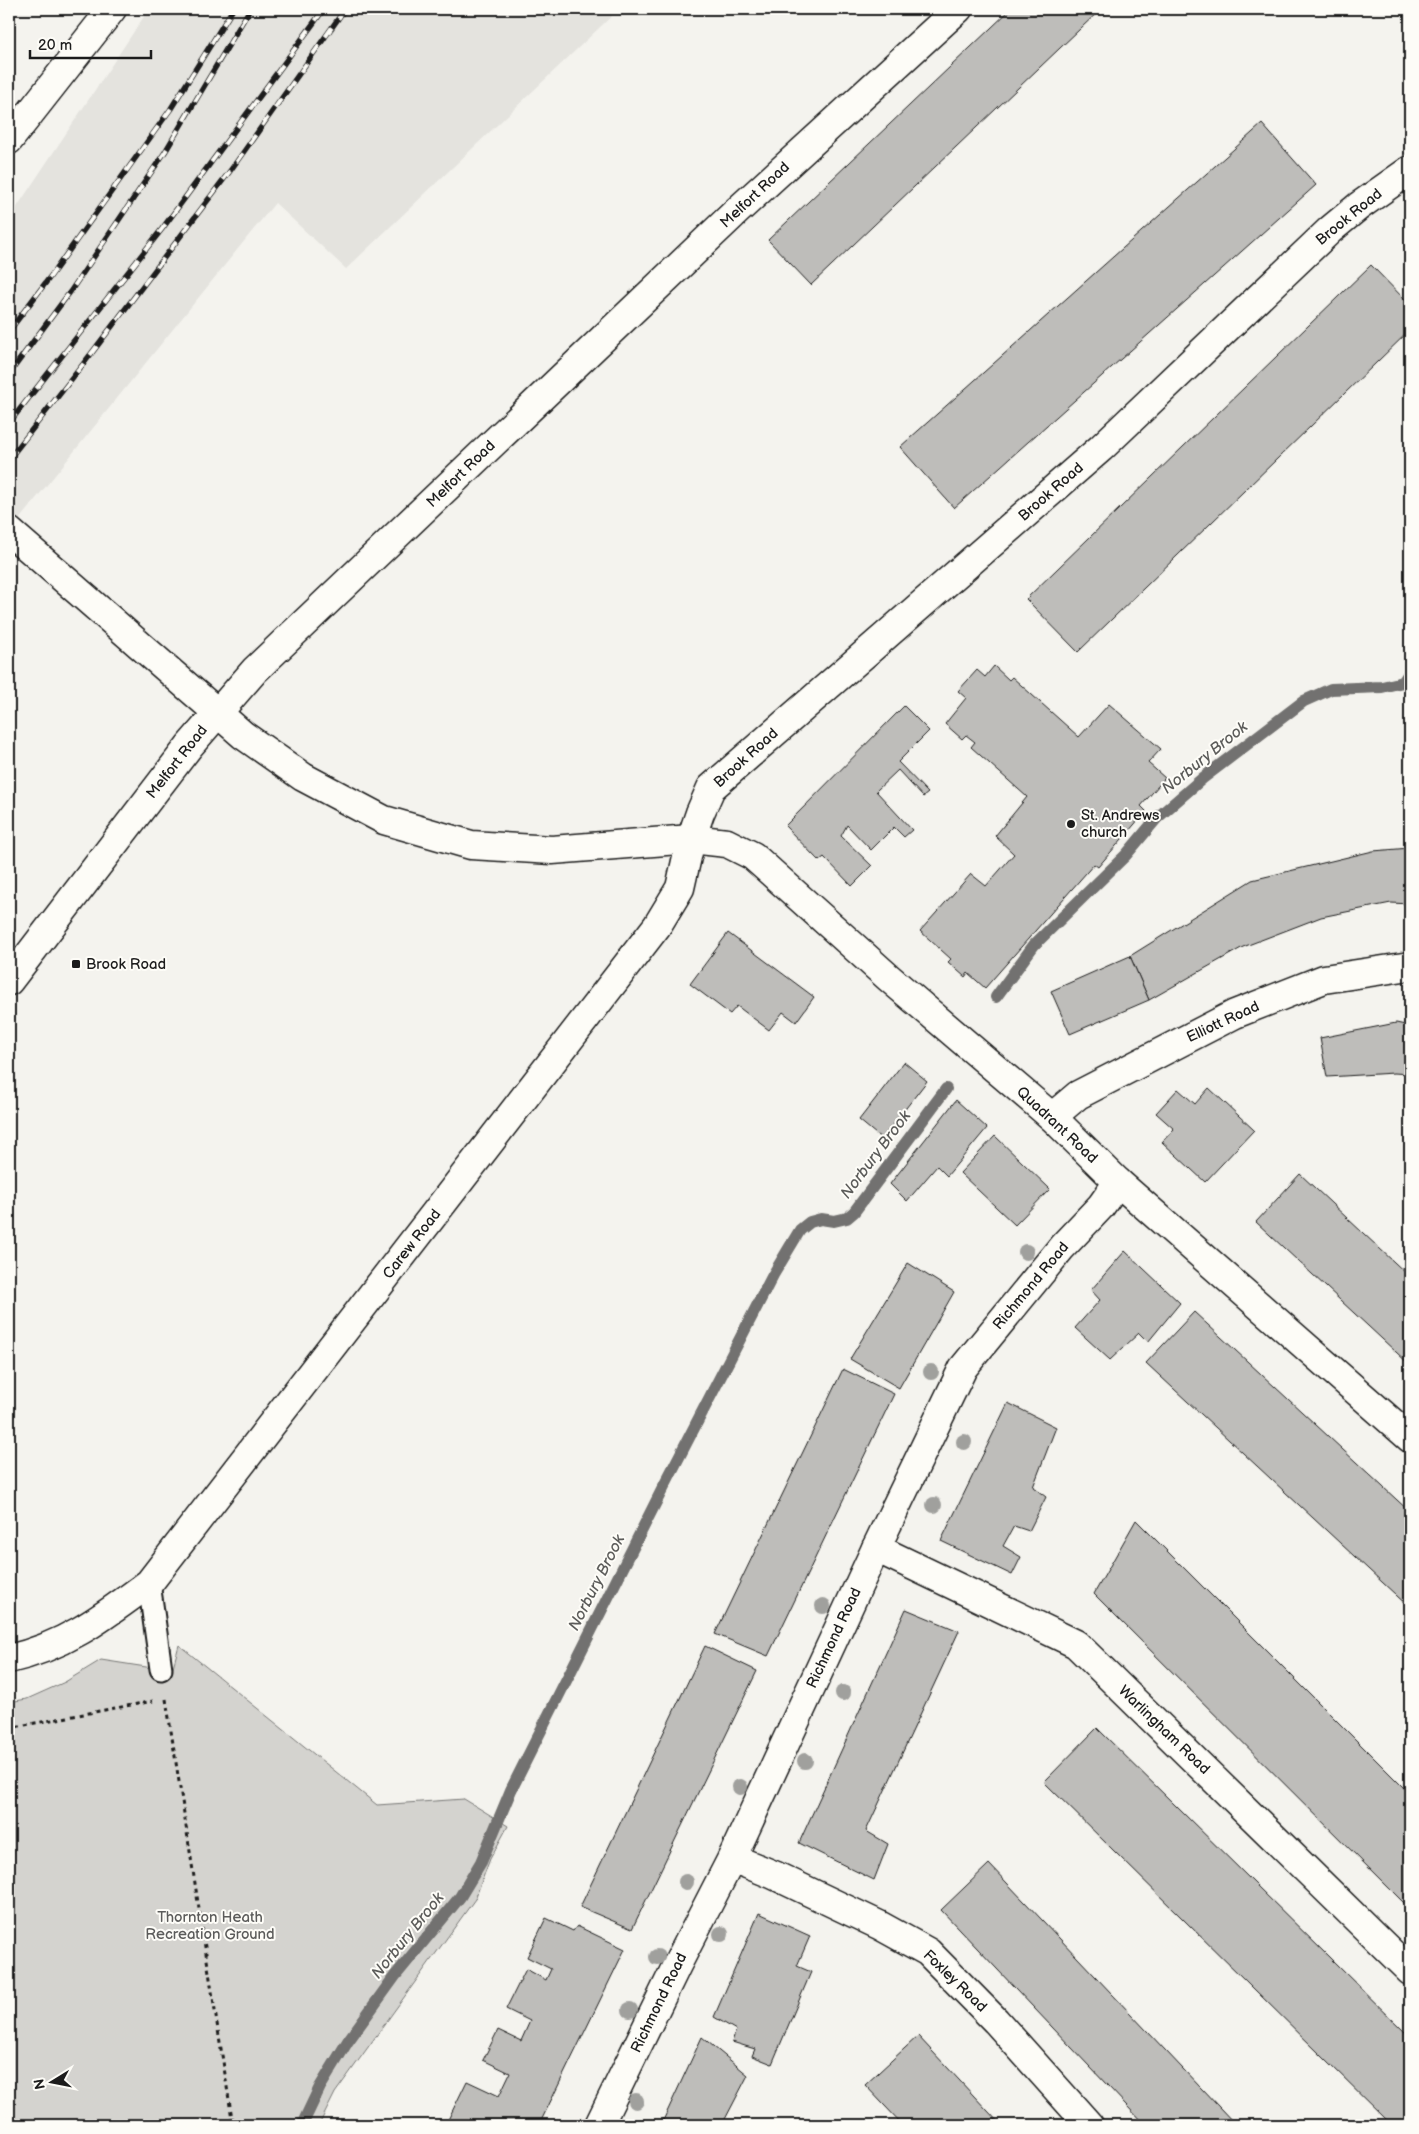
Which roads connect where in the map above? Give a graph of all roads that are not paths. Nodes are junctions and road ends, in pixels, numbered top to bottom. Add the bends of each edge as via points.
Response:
1 (112, 9) edge
2 (958, 9) edge
3 (9, 140) edge
4 (1410, 170) edge
5 (9, 531) edge
6 (217, 713) junction
7 (691, 839) junction
8 (1410, 966) edge
9 (9, 981) edge
10 (1052, 1117) junction
11 (1118, 1182) junction
12 (1410, 1438) edge
13 (876, 1548) junction
14 (149, 1583) junction
15 (9, 1658) edge
16 (161, 1669) dead end
17 (732, 1858) junction
18 (1410, 1971) edge
19 (599, 2125) edge
20 (1089, 2125) edge

1 - 3 street
2 - 6 street, Melfort Road via 702,244 255,670
4 - 7 street, Brook Road via 1330,230 1102,448 711,788
5 - 6 street
6 - 7 street via 303,777 384,820 471,845 552,850
6 - 9 street, Melfort Road
7 - 10 street, Quadrant Road via 727,843 753,856
7 - 14 street, Carew Road via 680,888 658,926
8 - 10 street, Elliott Road via 1324,979 1235,1014 1078,1095
10 - 11 street, Quadrant Road
11 - 12 street, Quadrant Road
11 - 13 street, Richmond Road via 964,1368
13 - 17 street, Richmond Road
13 - 18 street, Warlingham Road via 1076,1644
14 - 15 street, Carew Road via 56,1645
14 - 16 lane
17 - 19 street, Richmond Road
17 - 20 street, Foxley Road via 880,1925 928,1952

